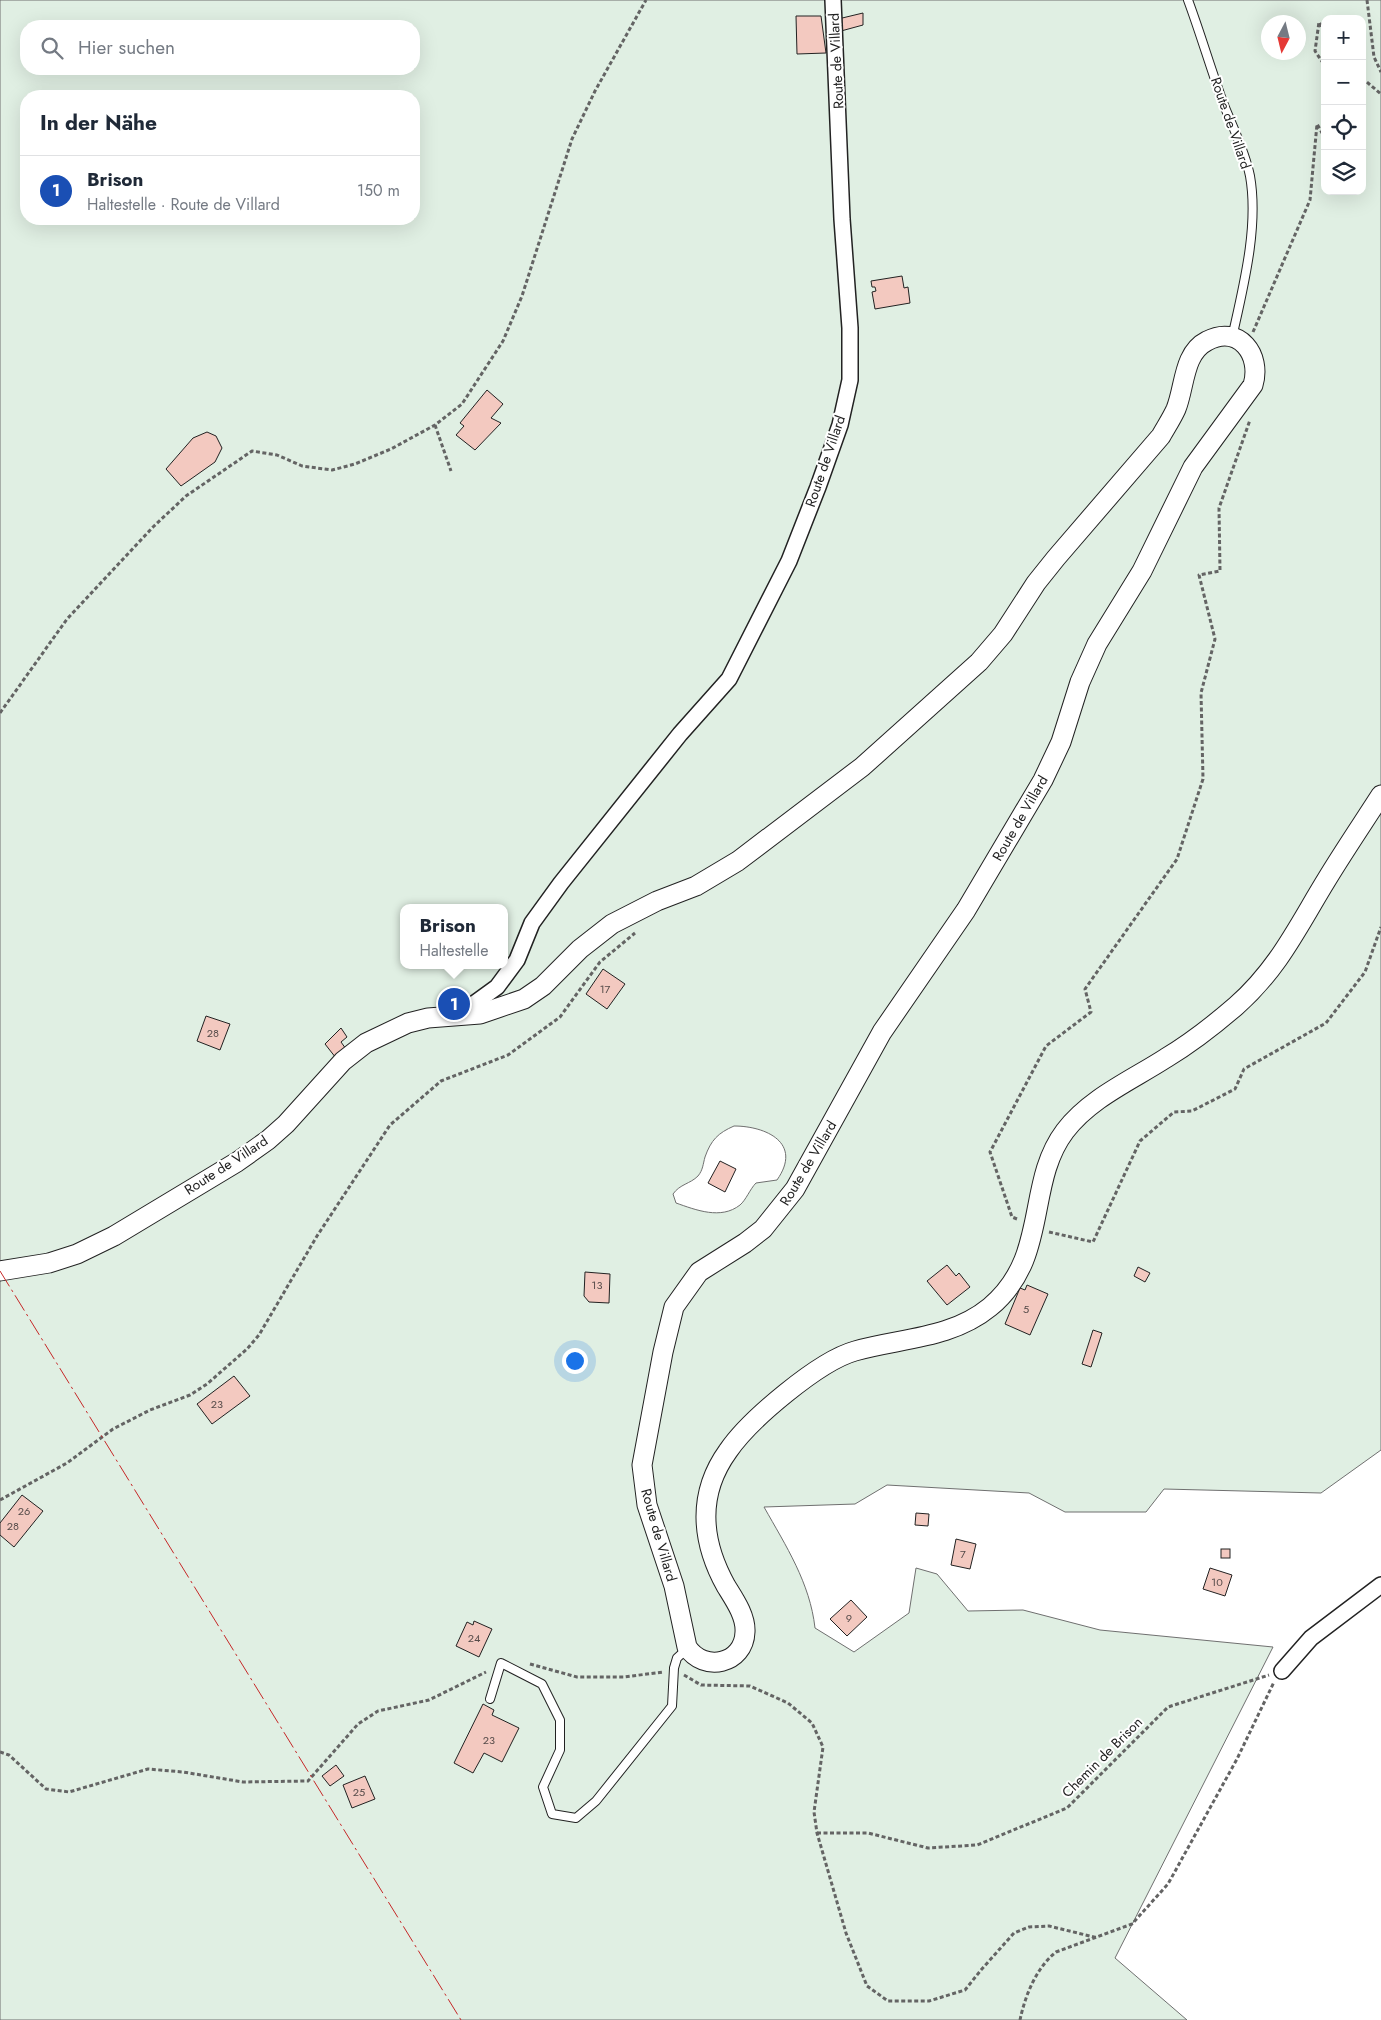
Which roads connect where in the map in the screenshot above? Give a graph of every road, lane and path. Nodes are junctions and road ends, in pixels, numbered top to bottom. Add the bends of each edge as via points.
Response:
1 (646, 0) edge
2 (833, 0) edge
3 (1188, 0) edge
4 (1367, 0) edge
5 (1321, 25) edge
6 (1321, 61) edge
7 (1381, 72) edge
8 (1366, 81) edge
9 (1381, 94) edge
10 (1321, 131) edge
11 (1240, 342) junction
12 (1251, 418) dead end
13 (435, 425) junction
14 (451, 471) dead end
15 (0, 713) edge
16 (1381, 795) edge
17 (1381, 927) edge
18 (637, 932) dead end
19 (457, 1016) junction
20 (1035, 1227) junction
21 (0, 1271) edge
22 (0, 1500) edge
23 (1381, 1585) edge
24 (688, 1648) junction
25 (1282, 1671) junction
26 (490, 1699) dead end
27 (817, 1833) dead end
28 (1020, 2020) edge

1 - 13 path via 594,91 572,139 522,296 503,341 462,404
2 - 19 street, Route de Villard via 850,380 840,425 818,488 788,560 729,679 680,734 561,883 532,923 517,960 497,988
3 - 11 lane, Route de Villard via 1250,176 1252,202
4 - 7 path via 1374,57
5 - 6 path via 1319,22 1314,51
8 - 9 path
10 - 11 path via 1317,124 1310,200
11 - 19 street, Route de Villard via 1223,336 1212,338 1196,350 1187,367 1176,409 1161,436 1041,577 996,644 862,767 738,861 696,886 625,916 600,932 543,986 524,999 493,1011
11 - 24 street, Route de Villard via 1255,362 1253,385 1193,467 1142,571 1097,644 1050,766 966,910 882,1032 786,1203 753,1237 700,1272 674,1306 662,1352 642,1465 647,1505 674,1586
12 - 20 path via 1219,508 1220,571 1199,574 1215,640 1201,693 1203,780 1177,859 1085,989 1091,1012 1046,1046 990,1152 1012,1217
13 - 14 path
13 - 15 path via 391,449 332,470 302,466 276,455 252,451 186,496 153,527 67,619
16 - 20 street via 1326,880 1282,957 1239,1004 1192,1042 1106,1095 1079,1116 1064,1133 1047,1168
17 - 20 path via 1365,972 1326,1023 1244,1069 1235,1089 1192,1111 1174,1112 1140,1141 1093,1242
18 - 22 path via 600,962 560,1017 508,1055 441,1080 390,1125 247,1350 190,1395 113,1429 67,1463
19 - 21 street, Route de Villard via 408,1023 366,1043 343,1061 268,1140 114,1236 49,1263
20 - 24 street via 1013,1280 984,1311 941,1333 853,1352 830,1361 781,1398 729,1448 710,1488 706,1533 714,1562 745,1625 744,1638 734,1657 721,1662 697,1657
23 - 25 street via 1311,1638
24 - 26 lane via 677,1658 674,1668 672,1706 596,1801 576,1818 552,1814 543,1787 560,1750 560,1720 542,1684 501,1663
25 - 27 path, Chemin de Brison via 1168,1707 1067,1808 976,1845 928,1848 868,1833
25 - 28 path via 1271,1686 1236,1759 1168,1884 1132,1924 1056,1952 1046,1960 1024,2001

